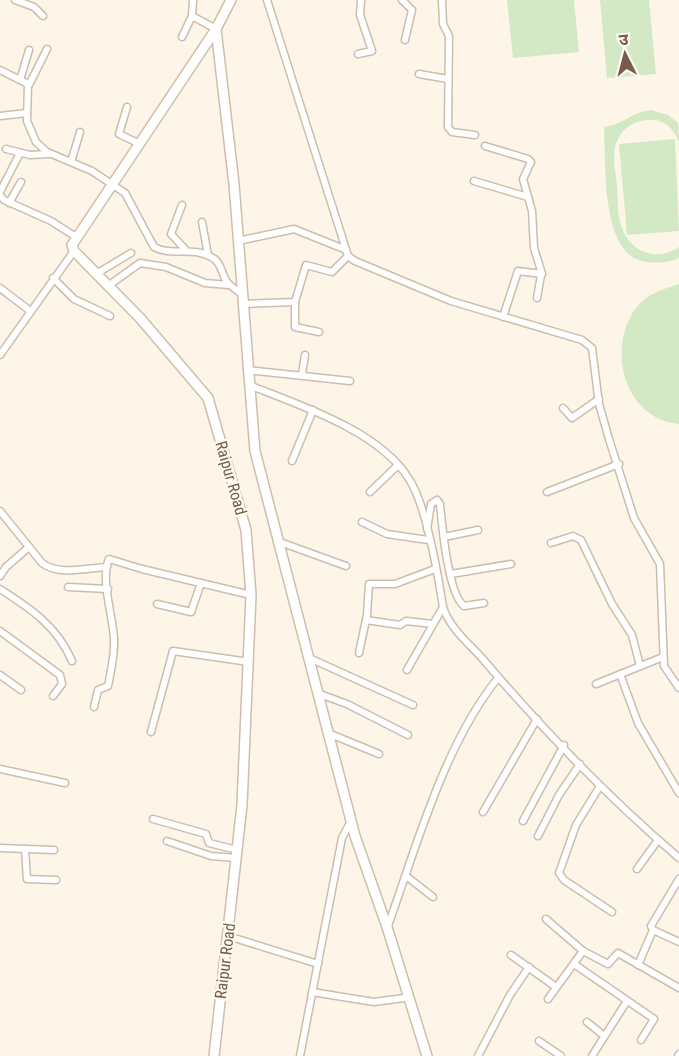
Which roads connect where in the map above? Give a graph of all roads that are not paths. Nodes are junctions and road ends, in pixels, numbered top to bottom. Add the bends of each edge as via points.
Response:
1 (15, 0) edge
2 (193, 0) edge
3 (231, 0) edge
4 (267, 0) edge
5 (361, 0) edge
6 (402, 0) edge
7 (442, 0) edge
8 (43, 16) dead end
9 (192, 16) junction
10 (216, 29) junction
11 (182, 37) dead end
12 (405, 40) dead end
13 (47, 49) dead end
14 (29, 50) dead end
15 (358, 54) dead end
16 (0, 70) edge
17 (418, 74) dead end
18 (448, 79) junction
19 (20, 80) junction
20 (29, 85) junction
21 (127, 107) dead end
22 (27, 113) junction
23 (0, 116) edge
24 (80, 132) dead end
25 (475, 135) dead end
26 (140, 144) junction
27 (485, 146) dead end
28 (6, 149) dead end
29 (20, 153) junction
30 (52, 154) junction
31 (71, 162) junction
32 (474, 181) dead end
33 (21, 182) dead end
34 (112, 184) junction
35 (0, 194) edge
36 (528, 197) junction
37 (9, 203) junction
38 (182, 205) dead end
39 (202, 222) dead end
40 (76, 237) junction
41 (238, 241) junction
42 (185, 249) junction
43 (74, 251) junction
44 (131, 253) dead end
45 (346, 253) junction
46 (208, 255) junction
47 (96, 274) junction
48 (541, 275) junction
49 (53, 278) junction
50 (229, 285) junction
51 (108, 286) junction
52 (0, 288) edge
53 (537, 298) dead end
54 (242, 299) junction
55 (295, 302) junction
56 (29, 310) junction
57 (110, 316) dead end
58 (502, 317) junction
59 (318, 332) dead end
60 (0, 338) edge
61 (8, 343) junction
62 (0, 355) edge
63 (305, 355) dead end
64 (247, 370) junction
65 (302, 375) junction
66 (350, 381) dead end
67 (249, 385) junction
68 (599, 399) junction
69 (563, 408) dead end
70 (313, 411) junction
71 (292, 461) dead end
72 (619, 464) junction
73 (398, 465) junction
74 (370, 492) dead end
75 (547, 492) dead end
76 (0, 511) edge
77 (362, 522) dead end
78 (478, 530) dead end
79 (427, 536) junction
80 (444, 537) junction
81 (277, 540) junction
82 (551, 543) dead end
83 (29, 547) junction
84 (511, 564) dead end
85 (346, 566) dead end
86 (107, 567) junction
87 (435, 569) junction
88 (451, 574) junction
89 (0, 576) edge
90 (201, 583) junction
91 (68, 587) dead end
92 (0, 589) edge
93 (108, 589) junction
94 (251, 595) junction
95 (484, 603) dead end
96 (157, 604) dead end
97 (443, 608) junction
98 (366, 620) junction
99 (433, 624) junction
100 (0, 631) edge
101 (359, 653) dead end
102 (307, 657) junction
103 (663, 657) junction
104 (72, 661) dead end
105 (249, 662) junction
106 (640, 666) junction
107 (407, 670) dead end
108 (620, 674) junction
109 (0, 675) edge
110 (498, 678) junction
111 (596, 684) dead end
112 (679, 688) edge
113 (21, 690) dead end
114 (316, 693) junction
115 (53, 696) dead end
116 (413, 705) dead end
117 (94, 707) dead end
118 (537, 719) junction
119 (151, 732) dead end
120 (327, 733) junction
121 (408, 735) dead end
122 (564, 746) junction
123 (380, 754) dead end
124 (580, 764) junction
125 (0, 769) edge
126 (64, 783) dead end
127 (600, 786) junction
128 (679, 793) edge
129 (483, 812) dead end
130 (153, 819) dead end
131 (351, 821) junction
132 (523, 821) dead end
133 (355, 836) junction
134 (538, 836) dead end
135 (658, 840) junction
136 (167, 842) dead end
137 (0, 848) edge
138 (25, 849) junction
139 (54, 850) dead end
140 (237, 854) junction
141 (679, 858) edge
142 (637, 869) dead end
143 (406, 876) junction
144 (679, 879) edge
145 (56, 880) dead end
146 (433, 897) dead end
147 (612, 912) dead end
148 (546, 919) dead end
149 (387, 927) junction
150 (653, 930) junction
151 (228, 936) junction
152 (679, 942) edge
153 (583, 951) junction
154 (511, 955) dead end
155 (318, 964) junction
156 (574, 964) junction
157 (638, 965) junction
158 (529, 967) junction
159 (556, 987) junction
160 (679, 988) edge
161 (312, 992) junction
162 (404, 999) junction
163 (548, 999) dead end
164 (627, 1001) junction
165 (587, 1022) dead end
166 (603, 1035) junction
167 (641, 1040) dead end
168 (539, 1041) dead end
169 (214, 1056) edge
170 (300, 1056) edge
171 (422, 1056) edge
172 (427, 1056) edge
173 (478, 1056) edge
174 (561, 1056) edge
175 (592, 1056) edge

1 - 8 street via 34,7
2 - 9 street
3 - 10 street
4 - 45 street
5 - 15 street via 360,15 372,51
6 - 12 street via 412,10
7 - 18 street via 443,24 449,36
9 - 10 street
9 - 11 street
10 - 26 street
10 - 41 street
13 - 20 street
14 - 19 street
16 - 19 street
17 - 18 street
18 - 25 street via 448,128
19 - 20 street
20 - 22 street
21 - 26 street via 118,134
22 - 23 street
22 - 30 street via 36,142
24 - 31 street
26 - 34 street
27 - 36 street via 530,161 523,179
28 - 29 street
29 - 30 street
29 - 35 street
30 - 31 street
31 - 34 street
32 - 36 street
33 - 37 street
34 - 40 street
34 - 42 street via 131,201 154,247 165,252
35 - 37 street
36 - 48 street
37 - 40 street
38 - 42 street via 171,236
39 - 46 street
40 - 43 street
41 - 45 street via 294,229
41 - 54 street
42 - 46 street
43 - 47 street, Raipur Road
43 - 49 street
44 - 47 street
45 - 55 street via 332,272 306,265
45 - 58 street via 355,261 451,301
46 - 50 street via 217,261
47 - 51 street, Raipur Road
48 - 53 street
48 - 58 street via 518,271
49 - 56 street
49 - 57 street via 74,299
50 - 51 street via 205,283 171,268 140,263
50 - 54 street
51 - 94 street, Raipur Road via 208,398 246,530
52 - 56 street
54 - 55 street
54 - 64 street
55 - 59 street via 295,327
56 - 61 street
58 - 68 street via 588,343 593,351
60 - 61 street
61 - 62 street
63 - 65 street
64 - 65 street
64 - 67 street
65 - 66 street
67 - 70 street
67 - 81 street via 255,451
68 - 69 street via 572,418
68 - 72 street
70 - 71 street
70 - 73 street via 348,427
72 - 75 street
72 - 103 street via 634,518 660,564
73 - 74 street
73 - 79 street via 412,484
76 - 83 street
77 - 79 street via 387,534
78 - 80 street
79 - 80 street via 431,504 436,500 440,504
79 - 87 street
80 - 88 street
81 - 85 street
81 - 102 street
82 - 106 street via 573,536 581,540 632,635
83 - 86 street via 42,563 54,569
83 - 89 street
84 - 88 street
86 - 90 street via 108,560 114,558 142,570
86 - 93 street
87 - 97 street
87 - 98 street via 395,584 370,583
88 - 95 street via 463,605
90 - 94 street
90 - 96 street via 191,612
91 - 93 street
92 - 104 street via 54,630
93 - 117 street via 114,658 108,686 98,690
94 - 105 street, Raipur Road
97 - 99 street
97 - 110 street
98 - 99 street
98 - 101 street
99 - 107 street
100 - 115 street via 60,675 62,684
102 - 114 street
102 - 116 street
103 - 106 street
103 - 112 street via 666,672
105 - 119 street via 173,651
105 - 140 street, Raipur Road
106 - 108 street
108 - 111 street
108 - 128 street via 638,723
109 - 113 street
110 - 118 street
110 - 143 street via 462,736
114 - 120 street
114 - 121 street
118 - 122 street
118 - 129 street
120 - 123 street
120 - 131 street
122 - 124 street
122 - 132 street
124 - 127 street
124 - 134 street
125 - 126 street
127 - 135 street
127 - 147 street via 576,825 559,873
130 - 140 street via 206,834 209,843
131 - 133 street
131 - 155 street via 342,838
133 - 149 street
133 - 162 street via 355,849
135 - 141 street
135 - 142 street
136 - 140 street via 211,856
137 - 138 street
138 - 139 street
138 - 145 street via 27,879
140 - 151 street, Raipur Road
143 - 146 street
143 - 149 street
144 - 150 street via 652,921
148 - 153 street
149 - 172 street
150 - 152 street
150 - 157 street
151 - 155 street
151 - 169 street, Raipur Road
153 - 156 street
153 - 157 street via 608,964 618,953
154 - 158 street
155 - 161 street
156 - 159 street
156 - 164 street
157 - 160 street
158 - 159 street
158 - 173 street via 510,994
159 - 163 street
161 - 162 street via 374,1002
161 - 170 street
162 - 171 street
164 - 166 street
164 - 167 street via 654,1019
165 - 166 street
166 - 175 street
168 - 174 street

